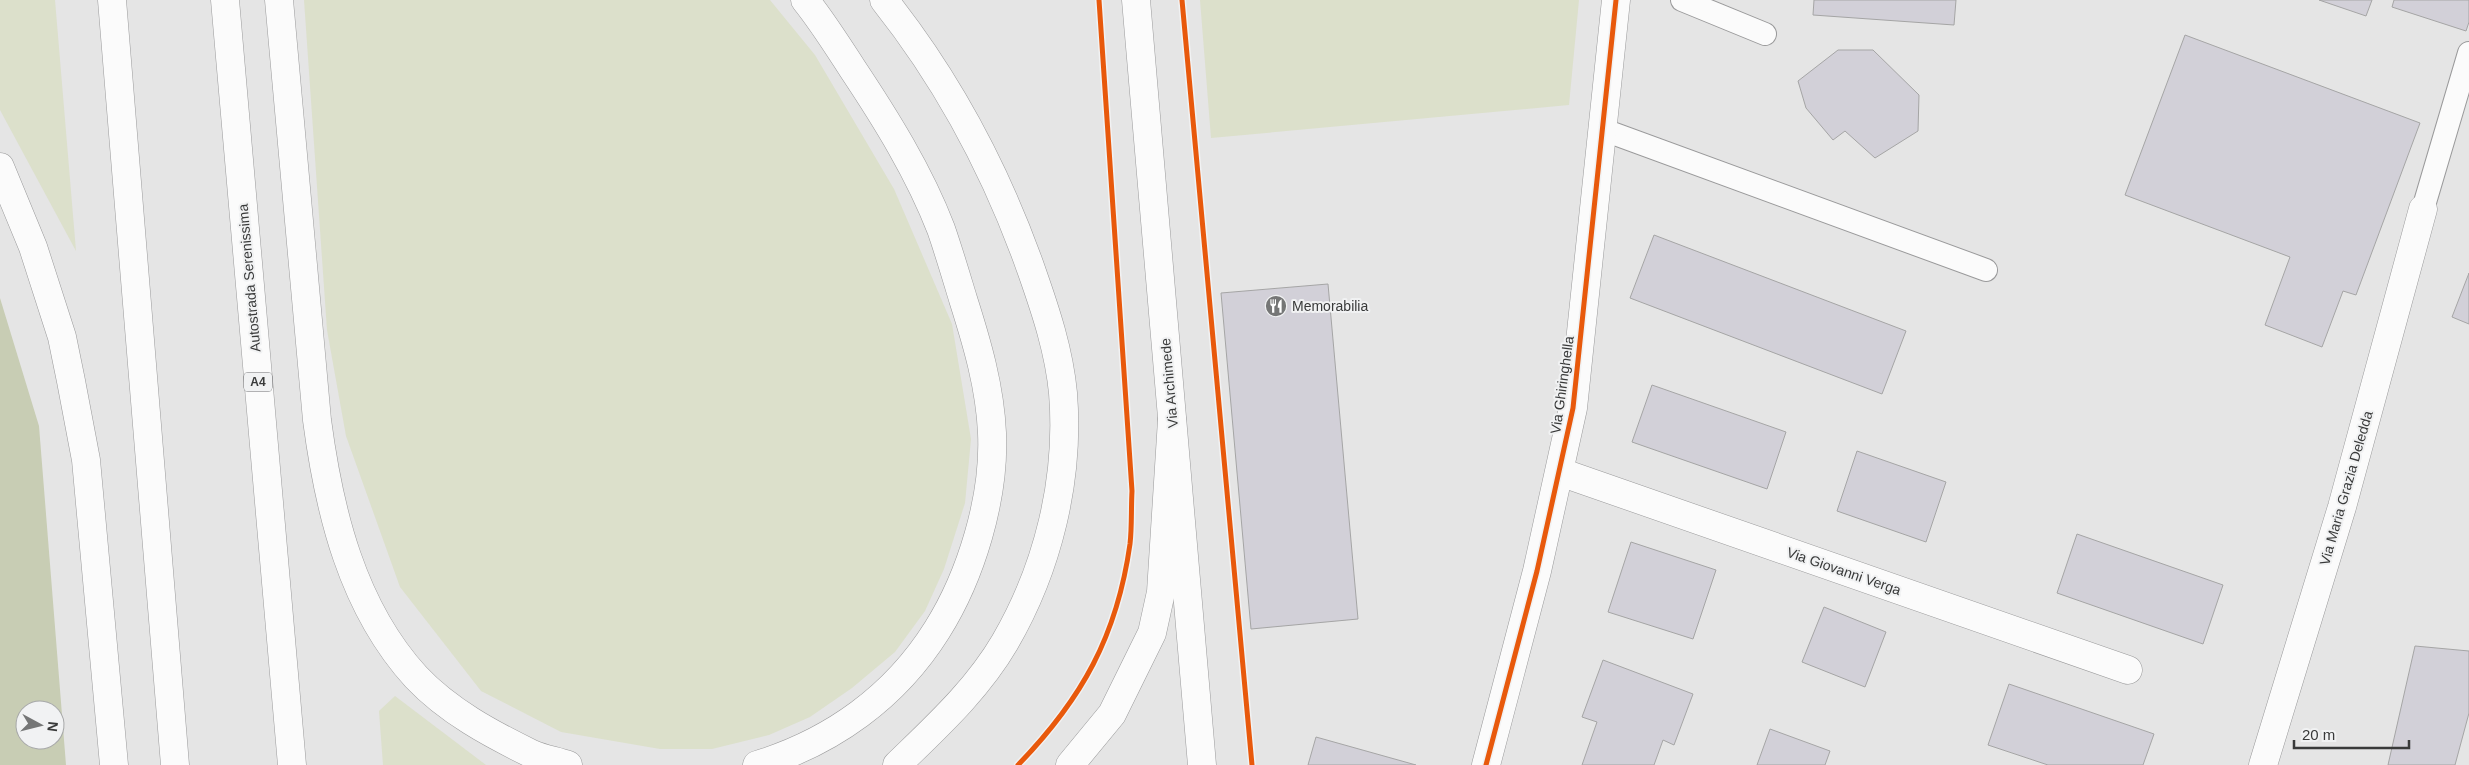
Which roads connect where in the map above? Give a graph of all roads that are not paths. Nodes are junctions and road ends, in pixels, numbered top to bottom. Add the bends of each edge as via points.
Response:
1 (112, 0) edge
2 (225, 0) edge
3 (279, 0) edge
4 (805, 0) edge
5 (884, 0) edge
6 (1136, 0) edge
7 (1616, 0) edge
8 (1682, 0) edge
9 (1765, 34) dead end
10 (2469, 53) edge
11 (1604, 130) junction
12 (0, 167) edge
13 (2423, 209) joint
14 (1986, 270) dead end
15 (1172, 420) junction
16 (1560, 472) junction
17 (2128, 670) dead end
18 (114, 765) edge
19 (176, 765) edge
20 (292, 765) edge
21 (568, 765) edge
22 (757, 765) edge
23 (896, 765) edge
24 (1070, 765) edge
25 (1202, 765) edge
26 (1486, 765) edge
27 (2262, 765) edge

1 - 19 main road
2 - 20 main road, Autostrada Serenissima / A4
3 - 21 main road via 321,448 349,561 376,622 393,649 418,678 474,723 534,755
4 - 22 main road via 888,124 941,229 981,358 989,399 992,449 976,543 946,616 916,662 890,690 860,714 805,746
5 - 23 main road via 944,82 1008,209 1048,318 1060,374 1064,430 1056,511 1020,614 977,683 946,718
6 - 15 main road, Via Archimede
7 - 11 main road, Via Ghiringhella
8 - 9 lane
10 - 13 lane
11 - 14 lane
11 - 16 main road, Via Ghiringhella via 1573,408
12 - 18 main road via 33,247 62,337 73,390 86,460
13 - 27 main road, Via Maria Grazia Deledda via 2342,508
15 - 24 main road via 1161,592 1152,633 1112,714
15 - 25 main road, Via Archimede
16 - 17 main road, Via Giovanni Verga
16 - 26 main road, Via Ghiringhella

